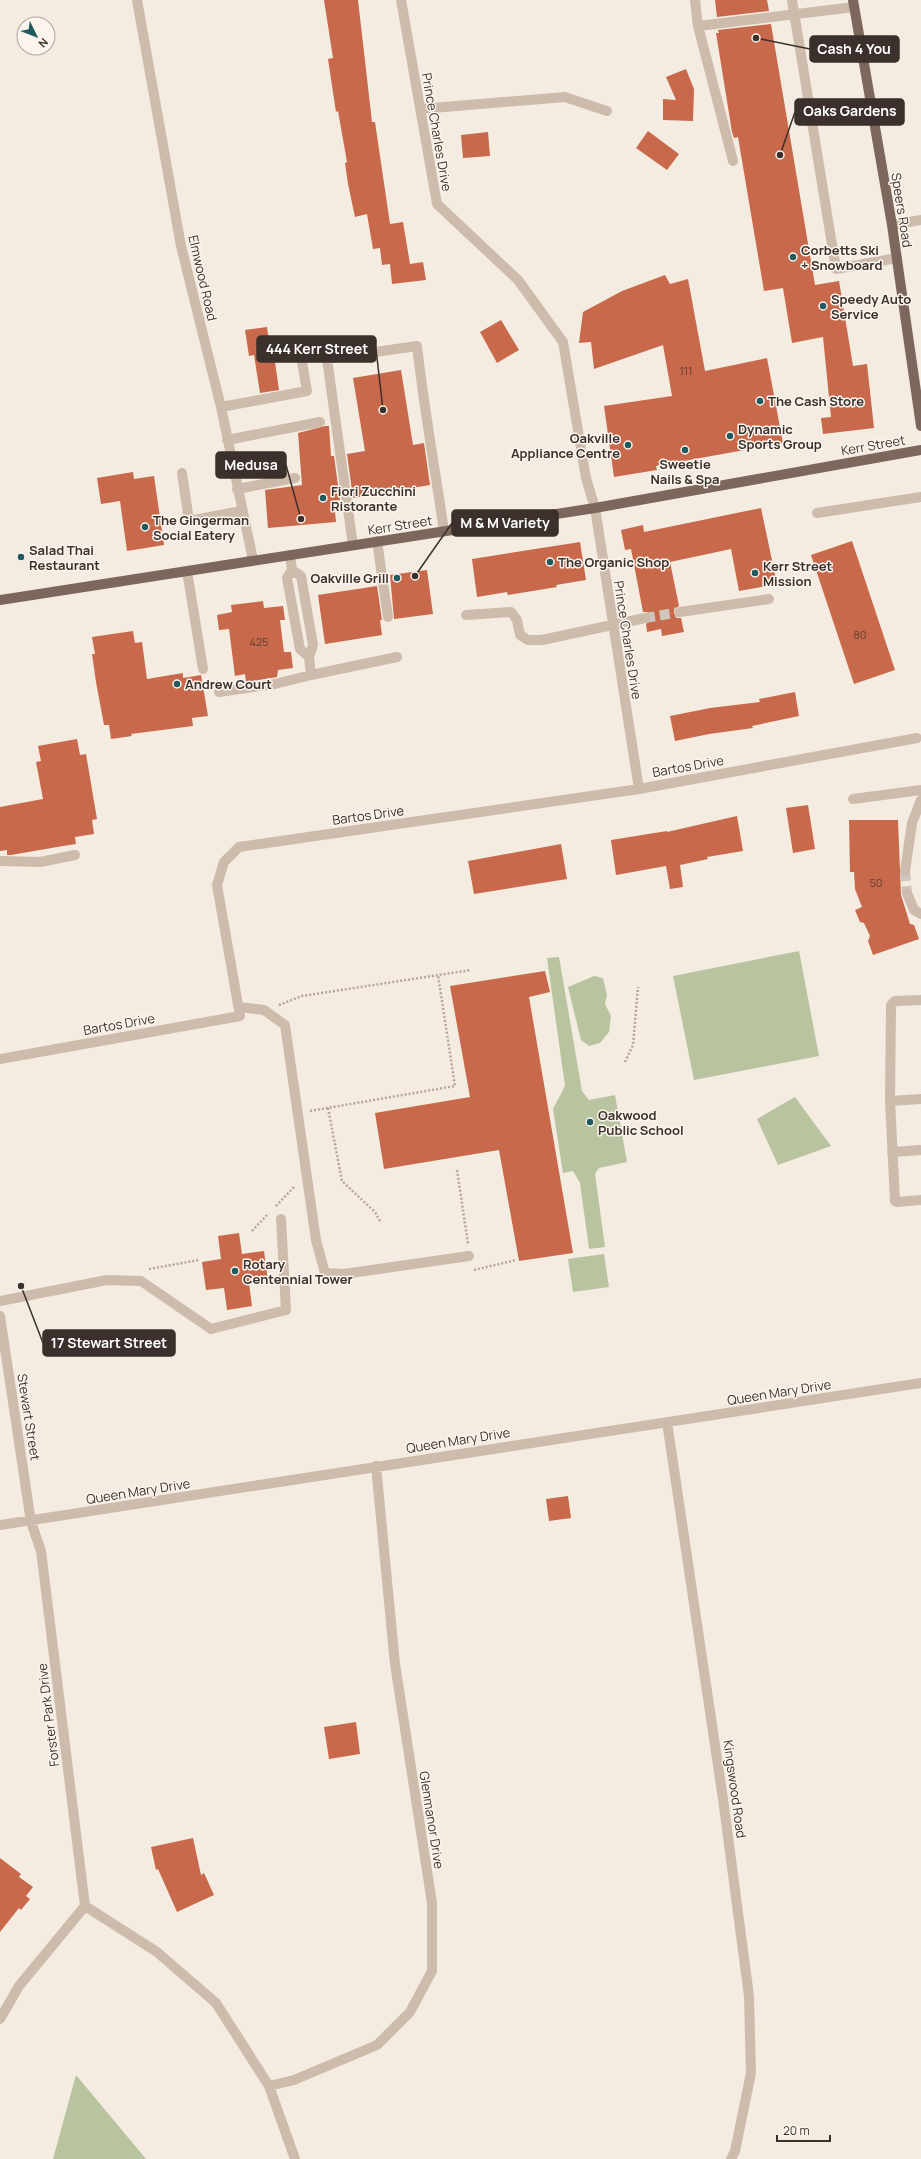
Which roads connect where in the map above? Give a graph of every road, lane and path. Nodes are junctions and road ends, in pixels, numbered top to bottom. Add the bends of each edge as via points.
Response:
1 (137, 0) edge
2 (401, 0) edge
3 (695, 0) edge
4 (792, 0) edge
5 (853, 3) edge
6 (794, 14) junction
7 (698, 26) junction
8 (420, 109) junction
9 (607, 111) dead end
10 (733, 161) dead end
11 (921, 220) edge
12 (892, 225) junction
13 (897, 258) junction
14 (302, 362) dead end
15 (221, 407) junction
16 (320, 422) dead end
17 (921, 426) edge
18 (227, 440) junction
19 (921, 450) edge
20 (182, 474) dead end
21 (295, 478) dead end
22 (237, 489) junction
23 (921, 497) edge
24 (595, 508) junction
25 (241, 511) junction
26 (817, 512) dead end
27 (444, 531) junction
28 (377, 542) junction
29 (353, 545) junction
30 (290, 555) junction
31 (253, 560) junction
32 (187, 571) junction
33 (769, 599) dead end
34 (0, 600) edge
35 (680, 612) tunnel mouth
36 (466, 615) dead end
37 (388, 617) dead end
38 (645, 618) tunnel mouth
39 (613, 624) junction
40 (397, 657) dead end
41 (203, 669) dead end
42 (311, 675) junction
43 (219, 692) dead end
44 (917, 738) dead end
45 (639, 789) junction
46 (921, 790) edge
47 (853, 799) dead end
48 (921, 800) edge
49 (76, 855) dead end
50 (0, 861) edge
51 (905, 871) tunnel mouth
52 (907, 893) tunnel mouth
53 (921, 914) edge
54 (471, 970) dead end
55 (438, 975) junction
56 (638, 987) dead end
57 (921, 1000) edge
58 (239, 1007) junction
59 (264, 1010) junction
60 (0, 1058) edge
61 (626, 1062) dead end
62 (921, 1099) edge
63 (890, 1101) junction
64 (328, 1108) junction
65 (298, 1113) junction
66 (921, 1150) edge
67 (892, 1152) junction
68 (457, 1170) dead end
69 (307, 1174) junction
70 (921, 1200) edge
71 (274, 1208) dead end
72 (269, 1214) dead end
73 (281, 1219) dead end
74 (381, 1223) dead end
75 (252, 1231) dead end
76 (469, 1256) junction
77 (516, 1260) dead end
78 (0, 1301) edge
79 (0, 1316) edge
80 (921, 1383) edge
81 (668, 1422) junction
82 (376, 1466) junction
83 (31, 1522) junction
84 (0, 1525) edge
85 (85, 1906) junction
86 (0, 2019) edge
87 (269, 2086) junction
88 (295, 2159) edge
89 (731, 2159) edge

1 - 15 street, Elmwood Road via 181,246
2 - 8 street, Prince Charles Drive
3 - 7 street
4 - 6 street
5 - 6 street
5 - 12 main road, Speers Road
6 - 7 street
6 - 13 street via 836,269
7 - 10 street
8 - 9 street via 565,97
8 - 24 street, Prince Charles Drive via 437,204 518,280 563,342 586,478
11 - 12 street
12 - 13 main road, Speers Road
13 - 17 main road, Speers Road
14 - 15 street via 307,391
15 - 18 street, Elmwood Road
16 - 18 street
18 - 22 street, Elmwood Road
19 - 24 main road, Kerr Street
20 - 25 street via 190,521
21 - 22 street
22 - 25 street, Elmwood Road
23 - 26 street
24 - 27 main road, Kerr Street
24 - 39 street, Prince Charles Drive
25 - 31 street, Elmwood Road
27 - 28 main road, Kerr Street
27 - 29 street via 430,432 424,413 417,346 327,359
28 - 29 main road, Kerr Street
28 - 37 street
29 - 30 main road, Kerr Street
30 - 31 main road, Kerr Street
30 - 42 street via 292,570 287,578 300,649 309,657
31 - 32 main road, Kerr Street
32 - 34 main road, Kerr Street
32 - 41 street
33 - 35 street
36 - 39 street via 512,612 517,620 520,635 528,640 542,640
38 - 39 street
39 - 45 street, Prince Charles Drive
40 - 42 street
42 - 43 street via 275,684
44 - 45 street, Bartos Drive
45 - 58 street, Bartos Drive via 238,847 224,862 217,885
46 - 47 street
48 - 51 street via 912,823
49 - 50 street via 40,862
52 - 53 street via 914,910
54 - 55 path
55 - 59 path via 302,996
55 - 64 path via 455,1086
56 - 61 path via 633,1045
57 - 63 street via 895,1001 891,1005
58 - 59 street
58 - 60 street, Bartos Drive via 240,1016
59 - 65 street via 285,1024
62 - 63 street
63 - 67 street
64 - 65 path
64 - 74 path via 342,1181 375,1212
65 - 69 street
66 - 67 street
67 - 70 street via 895,1201
68 - 76 path
69 - 71 path
69 - 76 street via 316,1240 325,1273 344,1274
72 - 75 path
73 - 78 street via 286,1310 211,1329 141,1281 114,1280
76 - 77 path via 474,1270
79 - 83 street, Stewart Street
80 - 81 street, Queen Mary Drive
81 - 82 street, Queen Mary Drive
81 - 89 street, Kingswood Road via 720,1776 749,1996 751,2074 736,2151
82 - 83 street, Queen Mary Drive
82 - 87 street, Glenmanor Drive via 395,1664 432,1903 432,1971 410,2012 377,2045 294,2080
83 - 84 street, Queen Mary Drive
83 - 85 street, Forster Park Drive via 41,1551
85 - 86 street via 19,1986
85 - 87 street via 157,1952 216,2003
87 - 88 street

